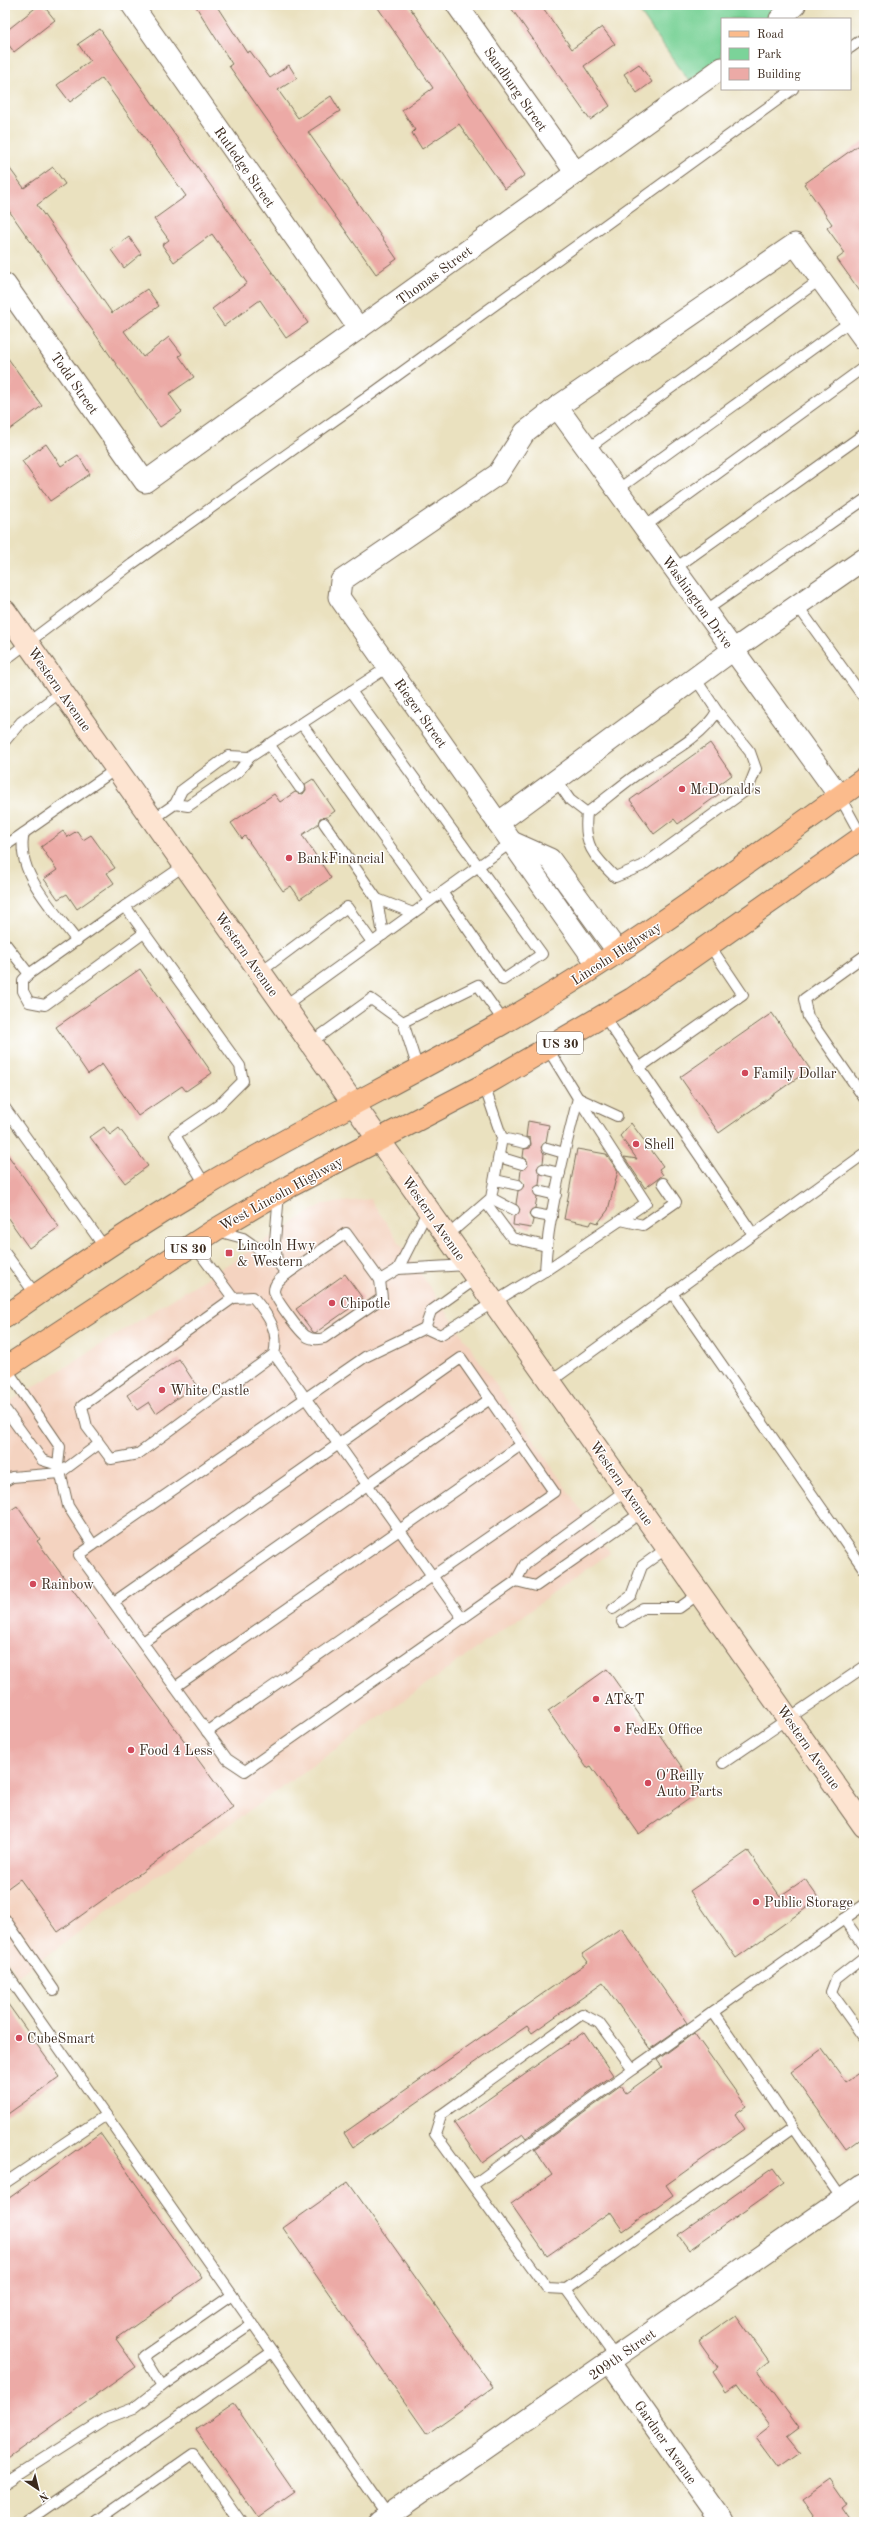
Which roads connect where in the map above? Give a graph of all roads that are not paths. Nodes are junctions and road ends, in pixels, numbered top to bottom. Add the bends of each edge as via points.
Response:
1 (132, 5) edge
2 (457, 5) edge
3 (795, 5) edge
4 (781, 18) edge
5 (864, 38) edge
6 (851, 47) edge
7 (721, 69) edge
8 (792, 90) edge
9 (576, 172) junction
10 (821, 279) junction
11 (5, 284) edge
12 (851, 321) junction
13 (359, 329) junction
14 (864, 339) edge
15 (864, 367) edge
16 (557, 407) junction
17 (864, 434) edge
18 (587, 448) junction
19 (145, 482) joint
20 (617, 490) junction
21 (864, 500) edge
22 (644, 528) junction
23 (864, 559) edge
24 (674, 569) junction
25 (798, 605) junction
26 (705, 611) junction
27 (5, 612) edge
28 (28, 644) junction
29 (733, 650) junction
30 (5, 660) edge
31 (388, 667) junction
32 (696, 678) junction
33 (62, 691) junction
34 (351, 691) junction
35 (864, 698) edge
36 (718, 711) junction
37 (301, 723) junction
38 (5, 741) edge
39 (269, 744) junction
40 (250, 757) junction
41 (116, 769) junction
42 (864, 779) edge
43 (556, 780) junction
44 (300, 788) dead end
45 (840, 796) junction
46 (175, 804) junction
47 (587, 813) junction
48 (152, 820) junction
49 (324, 823) dead end
50 (498, 823) junction
51 (24, 833) junction
52 (863, 838) edge
53 (512, 842) junction
54 (5, 846) edge
55 (185, 865) junction
56 (479, 866) junction
57 (442, 892) junction
58 (377, 899) junction
59 (428, 901) junction
60 (125, 906) junction
61 (413, 913) junction
62 (144, 933) junction
63 (383, 934) junction
64 (77, 940) junction
65 (372, 942) junction
66 (5, 943) edge
67 (710, 946) junction
68 (618, 952) junction
69 (864, 956) edge
70 (598, 965) junction
71 (260, 972) junction
72 (29, 974) junction
73 (284, 1006) junction
74 (604, 1016) junction
75 (403, 1022) junction
76 (504, 1022) junction
77 (310, 1043) junction
78 (548, 1049) junction
79 (640, 1068) junction
80 (418, 1069) junction
81 (484, 1084) junction
82 (578, 1098) junction
83 (864, 1098) edge
84 (353, 1104) junction
85 (5, 1108) edge
86 (617, 1116) dead end
87 (502, 1138) junction
88 (379, 1140) junction
89 (525, 1143) dead end
90 (547, 1148) dead end
91 (564, 1153) junction
92 (864, 1154) edge
93 (499, 1157) junction
94 (522, 1164) dead end
95 (543, 1169) dead end
96 (560, 1173) junction
97 (494, 1180) junction
98 (663, 1183) dead end
99 (518, 1185) dead end
100 (206, 1186) junction
101 (539, 1191) dead end
102 (279, 1193) junction
103 (556, 1195) junction
104 (488, 1200) junction
105 (428, 1210) junction
106 (514, 1210) dead end
107 (535, 1214) dead end
108 (552, 1217) junction
109 (622, 1220) junction
110 (215, 1230) junction
111 (753, 1234) junction
112 (447, 1236) junction
113 (193, 1244) junction
114 (546, 1246) junction
115 (105, 1248) junction
116 (5, 1253) edge
117 (277, 1262) junction
118 (398, 1269) junction
119 (472, 1271) junction
120 (545, 1271) junction
121 (287, 1274) junction
122 (380, 1280) junction
123 (672, 1293) junction
124 (36, 1295) junction
125 (233, 1298) junction
126 (493, 1302) junction
127 (5, 1317) edge
128 (425, 1328) junction
129 (274, 1354) junction
130 (5, 1368) edge
131 (550, 1382) junction
132 (305, 1398) junction
133 (490, 1400) junction
134 (5, 1409) edge
135 (337, 1443) junction
136 (100, 1444) junction
137 (521, 1444) junction
138 (59, 1469) junction
139 (5, 1481) edge
140 (367, 1485) junction
141 (626, 1490) junction
142 (642, 1512) junction
143 (399, 1529) junction
144 (93, 1545) junction
145 (667, 1548) junction
146 (864, 1569) edge
147 (432, 1576) junction
148 (516, 1582) junction
149 (700, 1593) junction
150 (114, 1602) junction
151 (613, 1609) dead end
152 (463, 1618) junction
153 (622, 1622) dead end
154 (142, 1642) junction
155 (864, 1667) edge
156 (175, 1687) junction
157 (788, 1718) junction
158 (207, 1732) junction
159 (723, 1763) dead end
160 (864, 1826) edge
161 (864, 1905) edge
162 (5, 1919) edge
163 (844, 1919) junction
164 (864, 1948) edge
165 (864, 1958) edge
166 (5, 1971) edge
167 (54, 1990) dead end
168 (713, 2012) junction
169 (864, 2038) edge
170 (633, 2069) junction
171 (106, 2115) junction
172 (793, 2128) junction
173 (5, 2183) edge
174 (864, 2184) edge
175 (473, 2185) junction
176 (842, 2200) junction
177 (566, 2289) junction
178 (232, 2295) junction
179 (252, 2324) junction
180 (272, 2352) junction
181 (613, 2360) junction
182 (162, 2386) junction
183 (5, 2483) edge
184 (383, 2519) edge
185 (26, 2522) edge
186 (96, 2522) edge
187 (241, 2522) edge
188 (723, 2522) edge

1 - 13 street, Rutledge Street
2 - 9 street, Sandburg Street
3 - 4 street
5 - 6 lane
7 - 9 street, Thomas Street
8 - 28 lane via 132,564
9 - 13 street, Thomas Street
10 - 12 street
10 - 16 street via 795,244
10 - 18 lane
11 - 19 street, Todd Street
12 - 14 street
12 - 20 lane
13 - 19 street, Thomas Street
15 - 22 lane
16 - 18 street, Washington Drive
16 - 31 street, Rieger Street via 525,432 498,474 341,581 339,597
17 - 24 lane
18 - 20 street, Washington Drive
20 - 22 street, Washington Drive
21 - 26 lane
22 - 24 street, Washington Drive
23 - 25 street
24 - 26 street, Washington Drive
25 - 29 street
25 - 35 lane
26 - 29 street, Washington Drive
27 - 28 main road, Western Avenue
28 - 30 lane
28 - 33 main road, Western Avenue
29 - 32 street
29 - 45 street, Washington Drive
31 - 34 lane
31 - 50 street, Rieger Street
32 - 36 lane
32 - 43 street
33 - 38 lane via 21,722
33 - 41 main road, Western Avenue
34 - 37 lane
34 - 56 lane
36 - 47 lane via 699,732 634,776
36 - 47 lane via 750,752 756,769 748,789 642,866 614,877 592,854 585,832
37 - 39 lane
37 - 59 lane
39 - 40 lane
39 - 44 lane
40 - 46 lane via 238,772 188,806
40 - 46 lane via 228,756 182,790
41 - 48 main road, Western Avenue
41 - 51 lane
42 - 45 main road, Lincoln Highway
43 - 47 lane via 570,800
43 - 50 street
45 - 52 lane
45 - 68 main road, Lincoln Highway via 737,872
46 - 48 lane
48 - 55 main road, Western Avenue
49 - 58 lane
50 - 53 street, Rieger Street
51 - 54 lane
51 - 64 lane via 20,846 26,865 37,887
52 - 67 main road, US 30
53 - 56 lane
53 - 68 street, Rieger Street via 550,860
53 - 70 street, Rieger Street
55 - 60 lane
55 - 71 main road, Western Avenue
56 - 57 lane
56 - 57 lane via 542,954 503,980
57 - 59 lane
58 - 61 lane
58 - 63 lane
59 - 61 lane
60 - 62 lane
60 - 64 lane
61 - 63 lane
62 - 72 lane via 45,1005 29,1002 22,991 23,980
62 - 100 lane via 240,1066 243,1081 229,1096 220,1105 175,1135
63 - 65 lane
64 - 72 lane
65 - 71 lane via 347,907
65 - 73 lane
66 - 72 lane
67 - 74 main road, US 30
67 - 79 lane via 743,995
68 - 70 main road, Lincoln Highway
69 - 83 lane via 804,999 808,1017
70 - 76 main road, Lincoln Highway
71 - 73 main road, Western Avenue
73 - 77 main road, Western Avenue
74 - 78 main road, US 30
74 - 79 lane
75 - 76 lane via 478,985
75 - 77 lane via 371,999
75 - 80 lane
76 - 80 main road, Lincoln Highway
77 - 84 main road, Western Avenue
78 - 81 main road, US 30
78 - 82 lane
79 - 111 lane
80 - 84 main road, Lincoln Highway
81 - 87 lane
81 - 88 main road, US 30
82 - 86 lane
82 - 91 lane
82 - 109 lane via 646,1203
84 - 88 main road, Western Avenue
84 - 100 main road
85 - 115 lane
87 - 89 lane
87 - 93 lane
88 - 102 main road, West Lincoln Highway / US 30
88 - 105 main road, Western Avenue
90 - 91 lane
91 - 96 lane
92 - 111 lane
93 - 94 lane
93 - 97 lane
95 - 96 lane
96 - 103 lane
97 - 99 lane
97 - 104 lane
98 - 109 lane via 676,1202 643,1226
100 - 115 main road
101 - 103 lane
102 - 110 main road, West Lincoln Highway / US 30
102 - 117 lane via 274,1241
103 - 108 lane
104 - 106 lane
104 - 112 lane
104 - 114 lane via 512,1238
105 - 112 main road, Western Avenue
105 - 118 lane
107 - 108 lane
108 - 114 lane
109 - 120 lane
110 - 113 main road, West Lincoln Highway / US 30
110 - 117 lane via 243,1238
111 - 123 lane
112 - 119 main road, Western Avenue
113 - 125 lane
113 - 130 main road, West Lincoln Highway / US 30
114 - 120 lane
115 - 124 main road
116 - 124 lane
117 - 121 lane
118 - 119 lane
118 - 122 lane
119 - 126 main road, Western Avenue
119 - 128 lane via 431,1311
120 - 126 lane
121 - 122 lane via 346,1233
121 - 122 lane via 276,1283 276,1298 305,1336 315,1340 324,1338 382,1298
123 - 131 lane
123 - 146 lane
124 - 127 main road
125 - 129 lane via 253,1297 267,1314 277,1340
125 - 136 lane via 82,1406 87,1427
126 - 128 lane via 440,1335
126 - 131 main road, Western Avenue
128 - 132 lane via 366,1357
129 - 132 lane
129 - 136 lane via 138,1454 111,1459
130 - 138 lane via 60,1447
131 - 141 main road, Western Avenue
132 - 135 lane
132 - 144 lane
133 - 135 lane via 461,1358
133 - 137 lane
133 - 140 lane
134 - 138 lane via 42,1460
135 - 140 lane
135 - 150 lane
136 - 138 lane
137 - 143 lane
137 - 147 lane via 554,1492
138 - 139 lane via 12,1477
138 - 144 lane via 68,1506
140 - 143 lane
140 - 154 lane
141 - 142 main road, Western Avenue
141 - 148 lane via 525,1564
142 - 145 main road, Western Avenue
142 - 148 lane via 536,1586
143 - 147 lane
143 - 156 lane
144 - 150 lane via 79,1555
145 - 149 main road, Western Avenue
145 - 151 lane via 642,1566 631,1596
147 - 152 lane
147 - 158 lane
148 - 152 lane
149 - 153 lane via 679,1608 643,1608
149 - 157 main road, Western Avenue
150 - 154 lane
152 - 158 lane via 245,1771 227,1759
154 - 156 lane
155 - 157 lane
156 - 158 lane
157 - 159 lane
157 - 160 main road, Western Avenue
161 - 163 lane
162 - 167 lane
163 - 164 lane
163 - 168 lane
165 - 169 lane via 836,1979 832,1992
166 - 171 lane
168 - 170 lane
168 - 172 lane
170 - 175 lane
170 - 175 lane via 599,2023 582,2014 441,2115 435,2134
171 - 173 lane
171 - 178 lane
172 - 176 lane
172 - 177 lane
174 - 176 street, 209th Street
175 - 177 lane via 547,2288
176 - 181 street, 209th Street
177 - 181 lane
178 - 179 lane
178 - 182 lane via 144,2356
179 - 180 lane
179 - 182 lane
180 - 184 lane
180 - 185 lane
181 - 184 street, 209th Street
181 - 188 street, Gardner Avenue
182 - 183 lane via 134,2408 105,2419
186 - 187 lane via 193,2454

